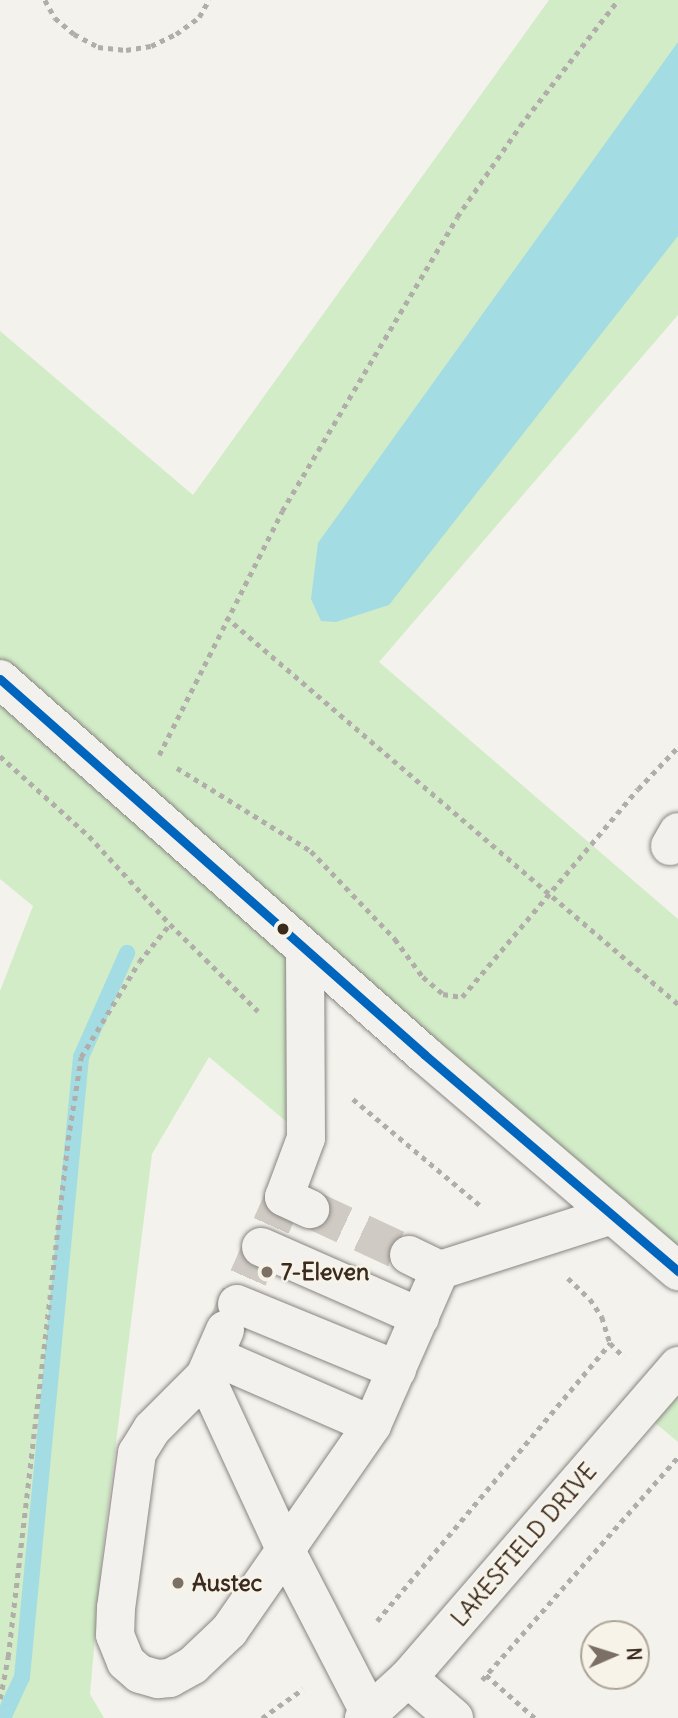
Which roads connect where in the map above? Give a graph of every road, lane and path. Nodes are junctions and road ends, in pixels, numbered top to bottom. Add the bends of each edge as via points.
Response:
1 (45, 0) edge
2 (209, 0) edge
3 (618, 0) edge
4 (226, 617) junction
5 (0, 680) edge
6 (678, 747) edge
7 (0, 756) edge
8 (551, 894) junction
9 (170, 924) junction
10 (305, 950) junction
11 (678, 1004) edge
12 (266, 1019) dead end
13 (353, 1098) dead end
14 (310, 1209) tunnel mouth
15 (492, 1215) dead end
16 (612, 1215) junction
17 (261, 1247) dead end
18 (559, 1270) dead end
19 (678, 1272) edge
20 (420, 1317) junction
21 (220, 1342) junction
22 (610, 1343) junction
23 (628, 1360) dead end
24 (678, 1366) edge
25 (397, 1370) junction
26 (372, 1425) junction
27 (678, 1457) edge
28 (285, 1549) junction
29 (370, 1628) dead end
30 (485, 1675) junction
31 (408, 1678) junction
32 (479, 1682) dead end
33 (306, 1686) dead end
34 (0, 1699) edge
35 (367, 1716) edge
36 (262, 1718) edge
37 (454, 1718) edge
38 (535, 1718) edge

1 - 2 path via 55,18 74,34 98,47 125,50 151,46 176,34 199,17
3 - 4 path via 520,126 457,217 313,456
4 - 8 path
4 - 8 path via 157,753 229,803 311,851 358,896 423,977 443,994 462,997
5 - 10 main road
6 - 8 path
7 - 9 path via 89,836
8 - 11 path
9 - 12 path
9 - 34 path via 139,962 81,1057
10 - 14 main road via 306,1138 284,1197
10 - 16 main road
13 - 15 path
16 - 19 main road
16 - 20 main road via 425,1262
17 - 20 main road
18 - 22 path via 590,1299
20 - 25 main road
21 - 25 main road
21 - 26 main road
21 - 28 main road
21 - 28 main road via 137,1452 116,1608 115,1635 121,1656 140,1674 158,1679 180,1674 229,1631
22 - 23 path
22 - 29 path
24 - 31 main road, LAKESFIELD DRIVE
25 - 26 main road
26 - 28 main road
27 - 30 path
28 - 35 main road
30 - 32 path
30 - 38 path
31 - 35 main road, LAKESFIELD DRIVE
31 - 37 main road
33 - 36 path

